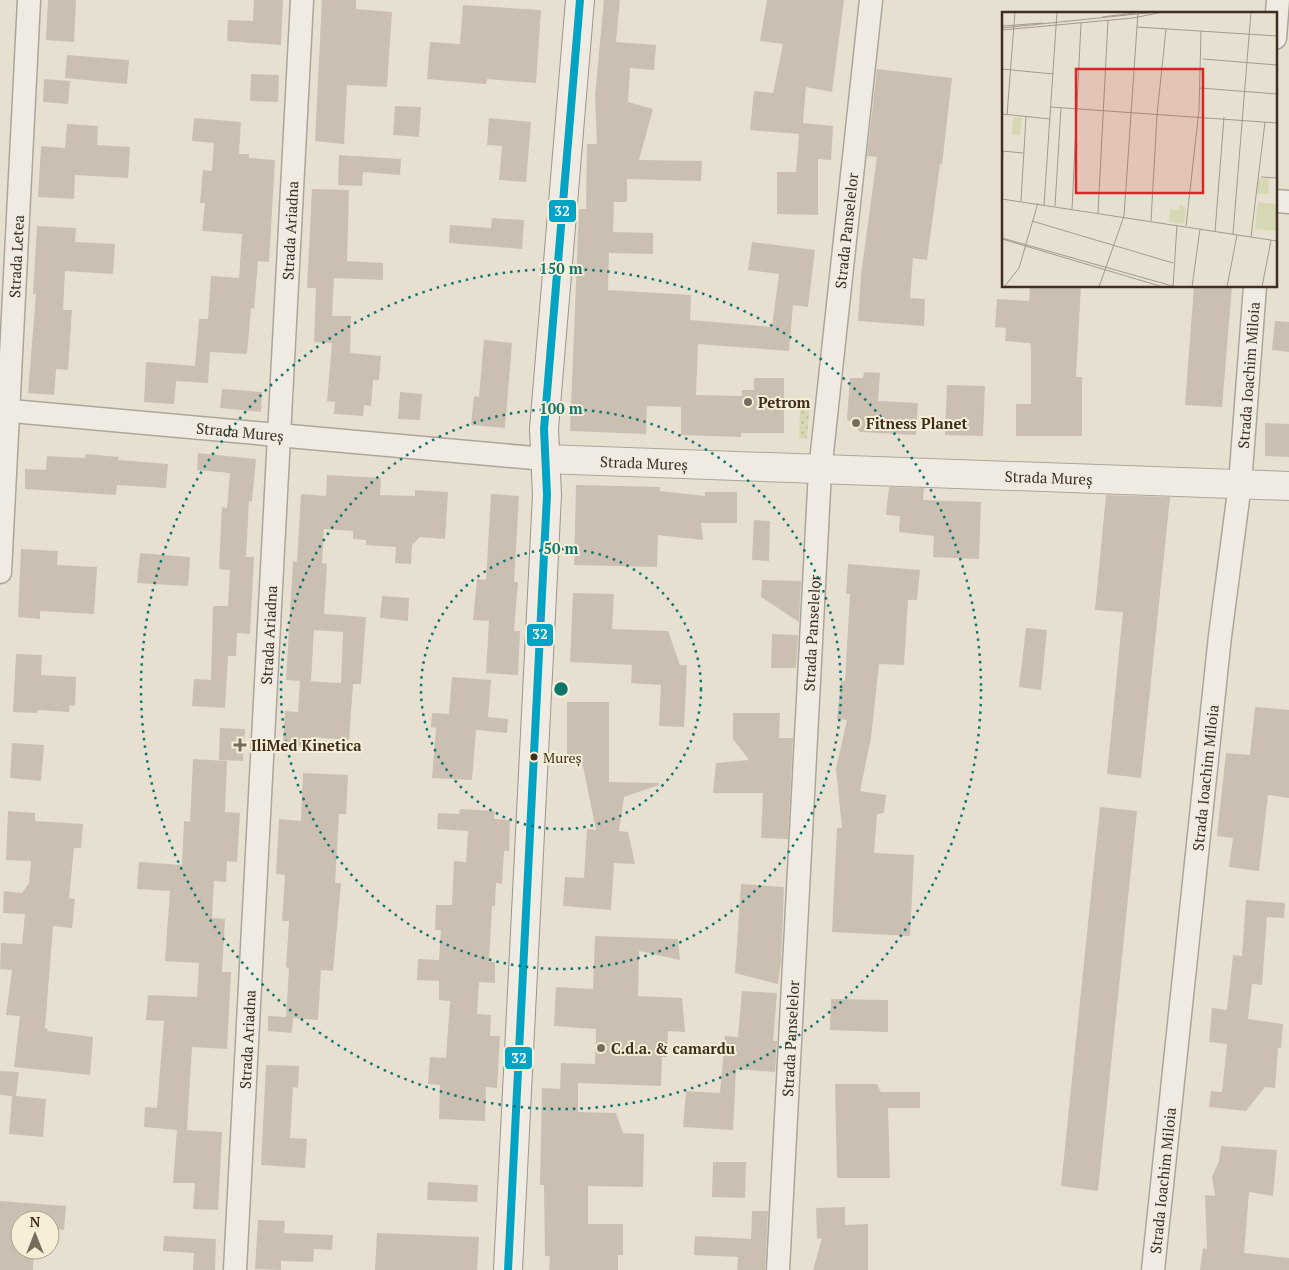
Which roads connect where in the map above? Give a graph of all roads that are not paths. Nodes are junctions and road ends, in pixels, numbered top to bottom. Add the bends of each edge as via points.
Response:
1 (29, 0) edge
2 (302, 0) edge
3 (580, 0) edge
4 (871, 0) edge
5 (1278, 0) edge
6 (1276, 25) edge
7 (1276, 201) edge
8 (1289, 202) edge
9 (1255, 288) edge
10 (4, 410) edge
11 (279, 435) junction
12 (545, 459) junction
13 (820, 470) junction
14 (1240, 484) junction
15 (1289, 486) edge
16 (0, 572) edge
17 (235, 1270) edge
18 (508, 1270) edge
19 (778, 1270) edge
20 (1153, 1270) edge

1 - 10 street, Strada Letea
2 - 11 street, Strada Ariadna
3 - 12 main road via 544,429
4 - 13 street, Strada Panselelor
5 - 6 street
7 - 8 street
9 - 14 street, Strada Ioachim Miloia
10 - 11 street, Strada Mureș
10 - 16 street, Strada Letea
11 - 12 street, Strada Mureș
11 - 17 street, Strada Ariadna
12 - 13 main road, Strada Mureș
12 - 18 main road via 546,504
13 - 14 main road, Strada Mureș
13 - 19 street, Strada Panselelor
14 - 15 main road, Strada Mureș
14 - 20 street, Strada Ioachim Miloia via 1220,636

